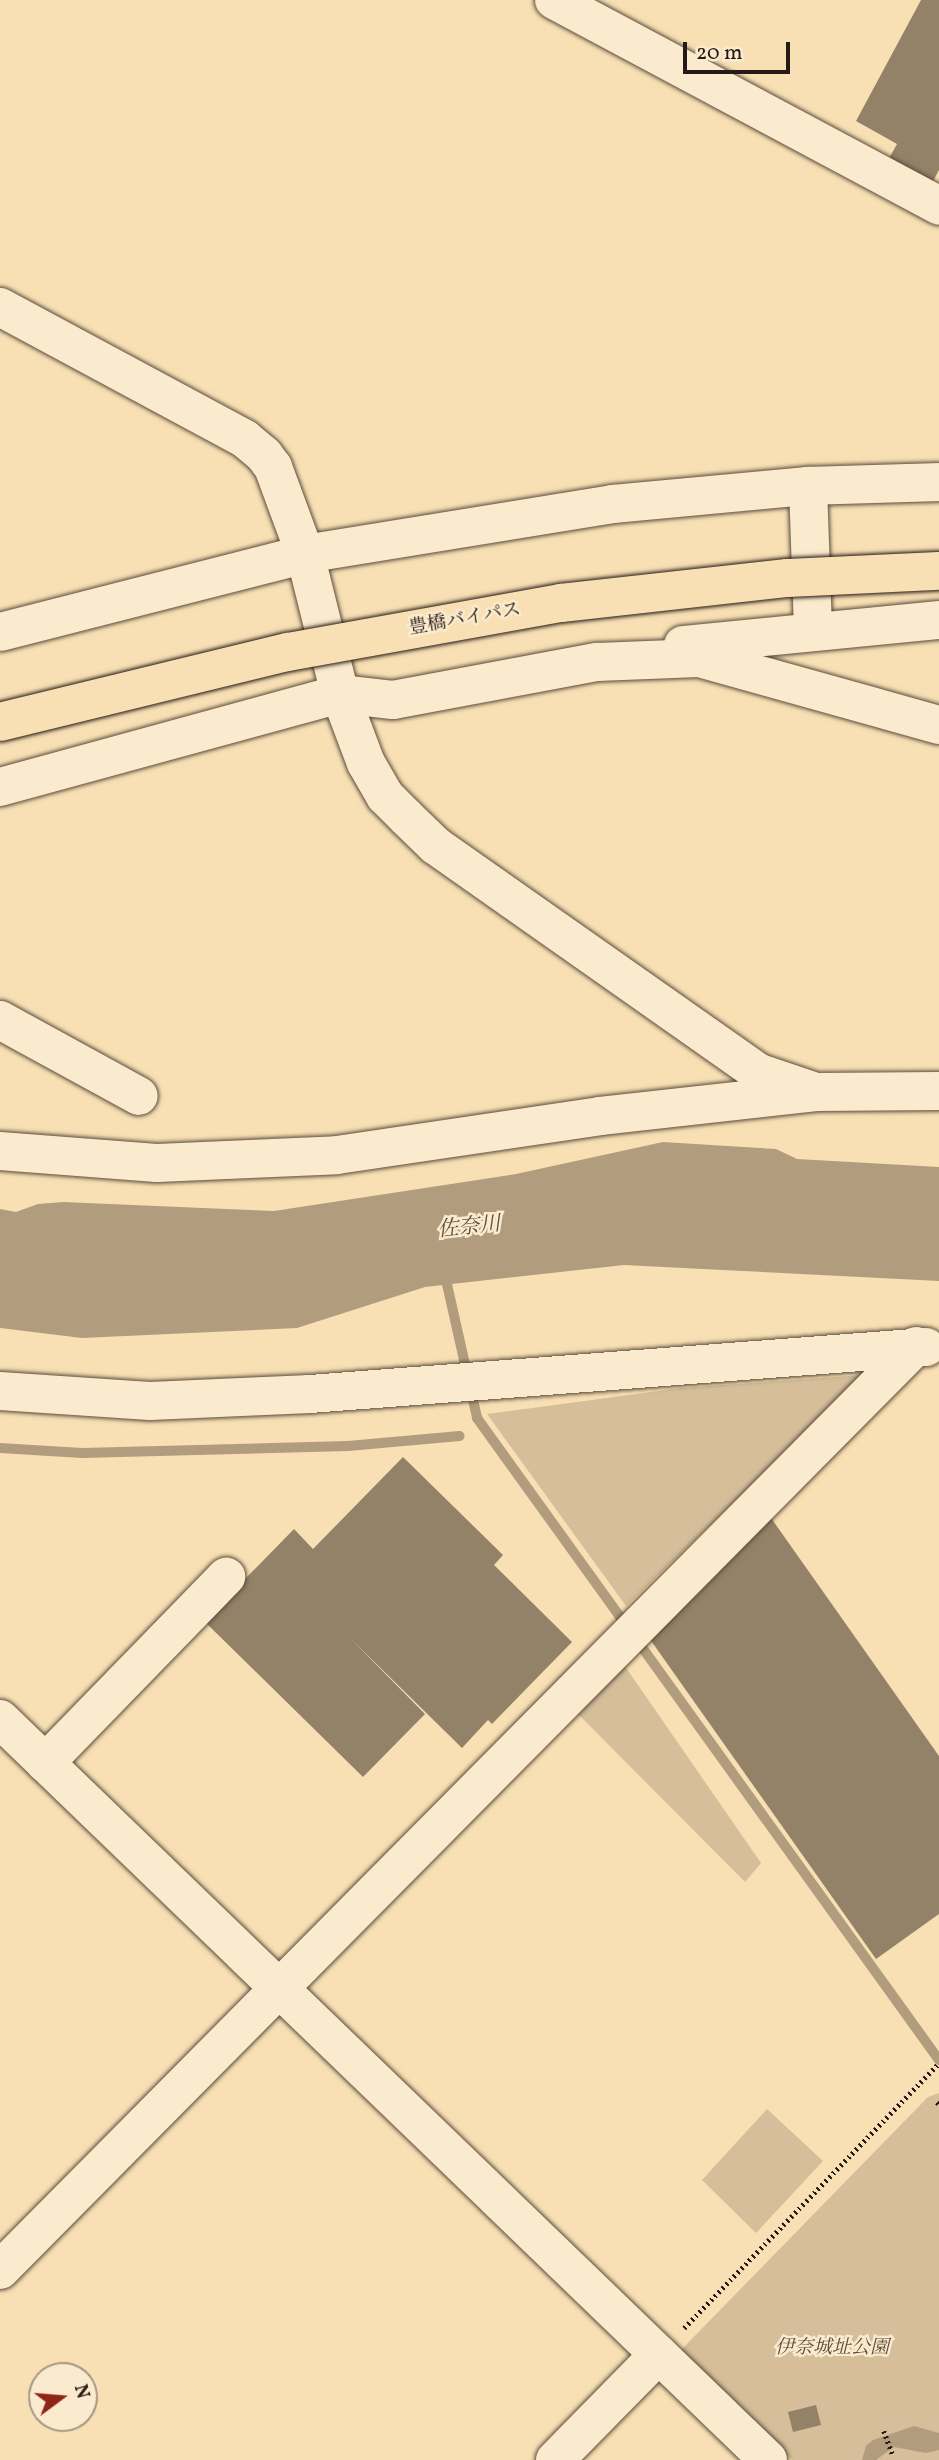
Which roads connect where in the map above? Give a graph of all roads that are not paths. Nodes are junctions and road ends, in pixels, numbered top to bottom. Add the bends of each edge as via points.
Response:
1 (554, 0) edge
2 (939, 206) edge
3 (0, 307) edge
4 (939, 482) edge
5 (808, 486) junction
6 (305, 554) junction
7 (939, 571) edge
8 (939, 594) edge
9 (939, 620) edge
10 (813, 629) junction
11 (0, 632) edge
12 (597, 662) junction
13 (340, 694) junction
14 (0, 722) edge
15 (939, 725) edge
16 (0, 743) edge
17 (0, 787) edge
18 (0, 1020) edge
19 (939, 1091) edge
20 (816, 1093) junction
21 (139, 1096) dead end
22 (0, 1151) edge
23 (928, 1348) edge
24 (0, 1391) edge
25 (226, 1577) dead end
26 (0, 1719) edge
27 (45, 1763) junction
28 (276, 1989) junction
29 (0, 2270) edge
30 (659, 2354) junction
31 (555, 2460) edge
32 (768, 2460) edge

1 - 2 street
3 - 6 street via 245,439 273,467
4 - 5 street
5 - 6 street via 613,504
5 - 10 street
6 - 11 street
6 - 13 street
7 - 14 highway, 豊橋バイパス, bridge via 788,578 561,603 288,652
8 - 16 highway, 豊橋バイパス via 790,600 565,624 295,673
9 - 10 street
10 - 12 street via 704,641
12 - 13 street via 393,700
12 - 15 street via 699,658
13 - 17 street
13 - 20 street via 366,763 385,796 436,846 757,1072
18 - 21 street
19 - 20 street
20 - 22 street via 600,1116 337,1155 157,1163
23 - 24 street via 310,1394 150,1401
23 - 28 street
25 - 27 street
26 - 27 street
27 - 28 street
28 - 29 street
28 - 30 street
30 - 31 street
30 - 32 street

